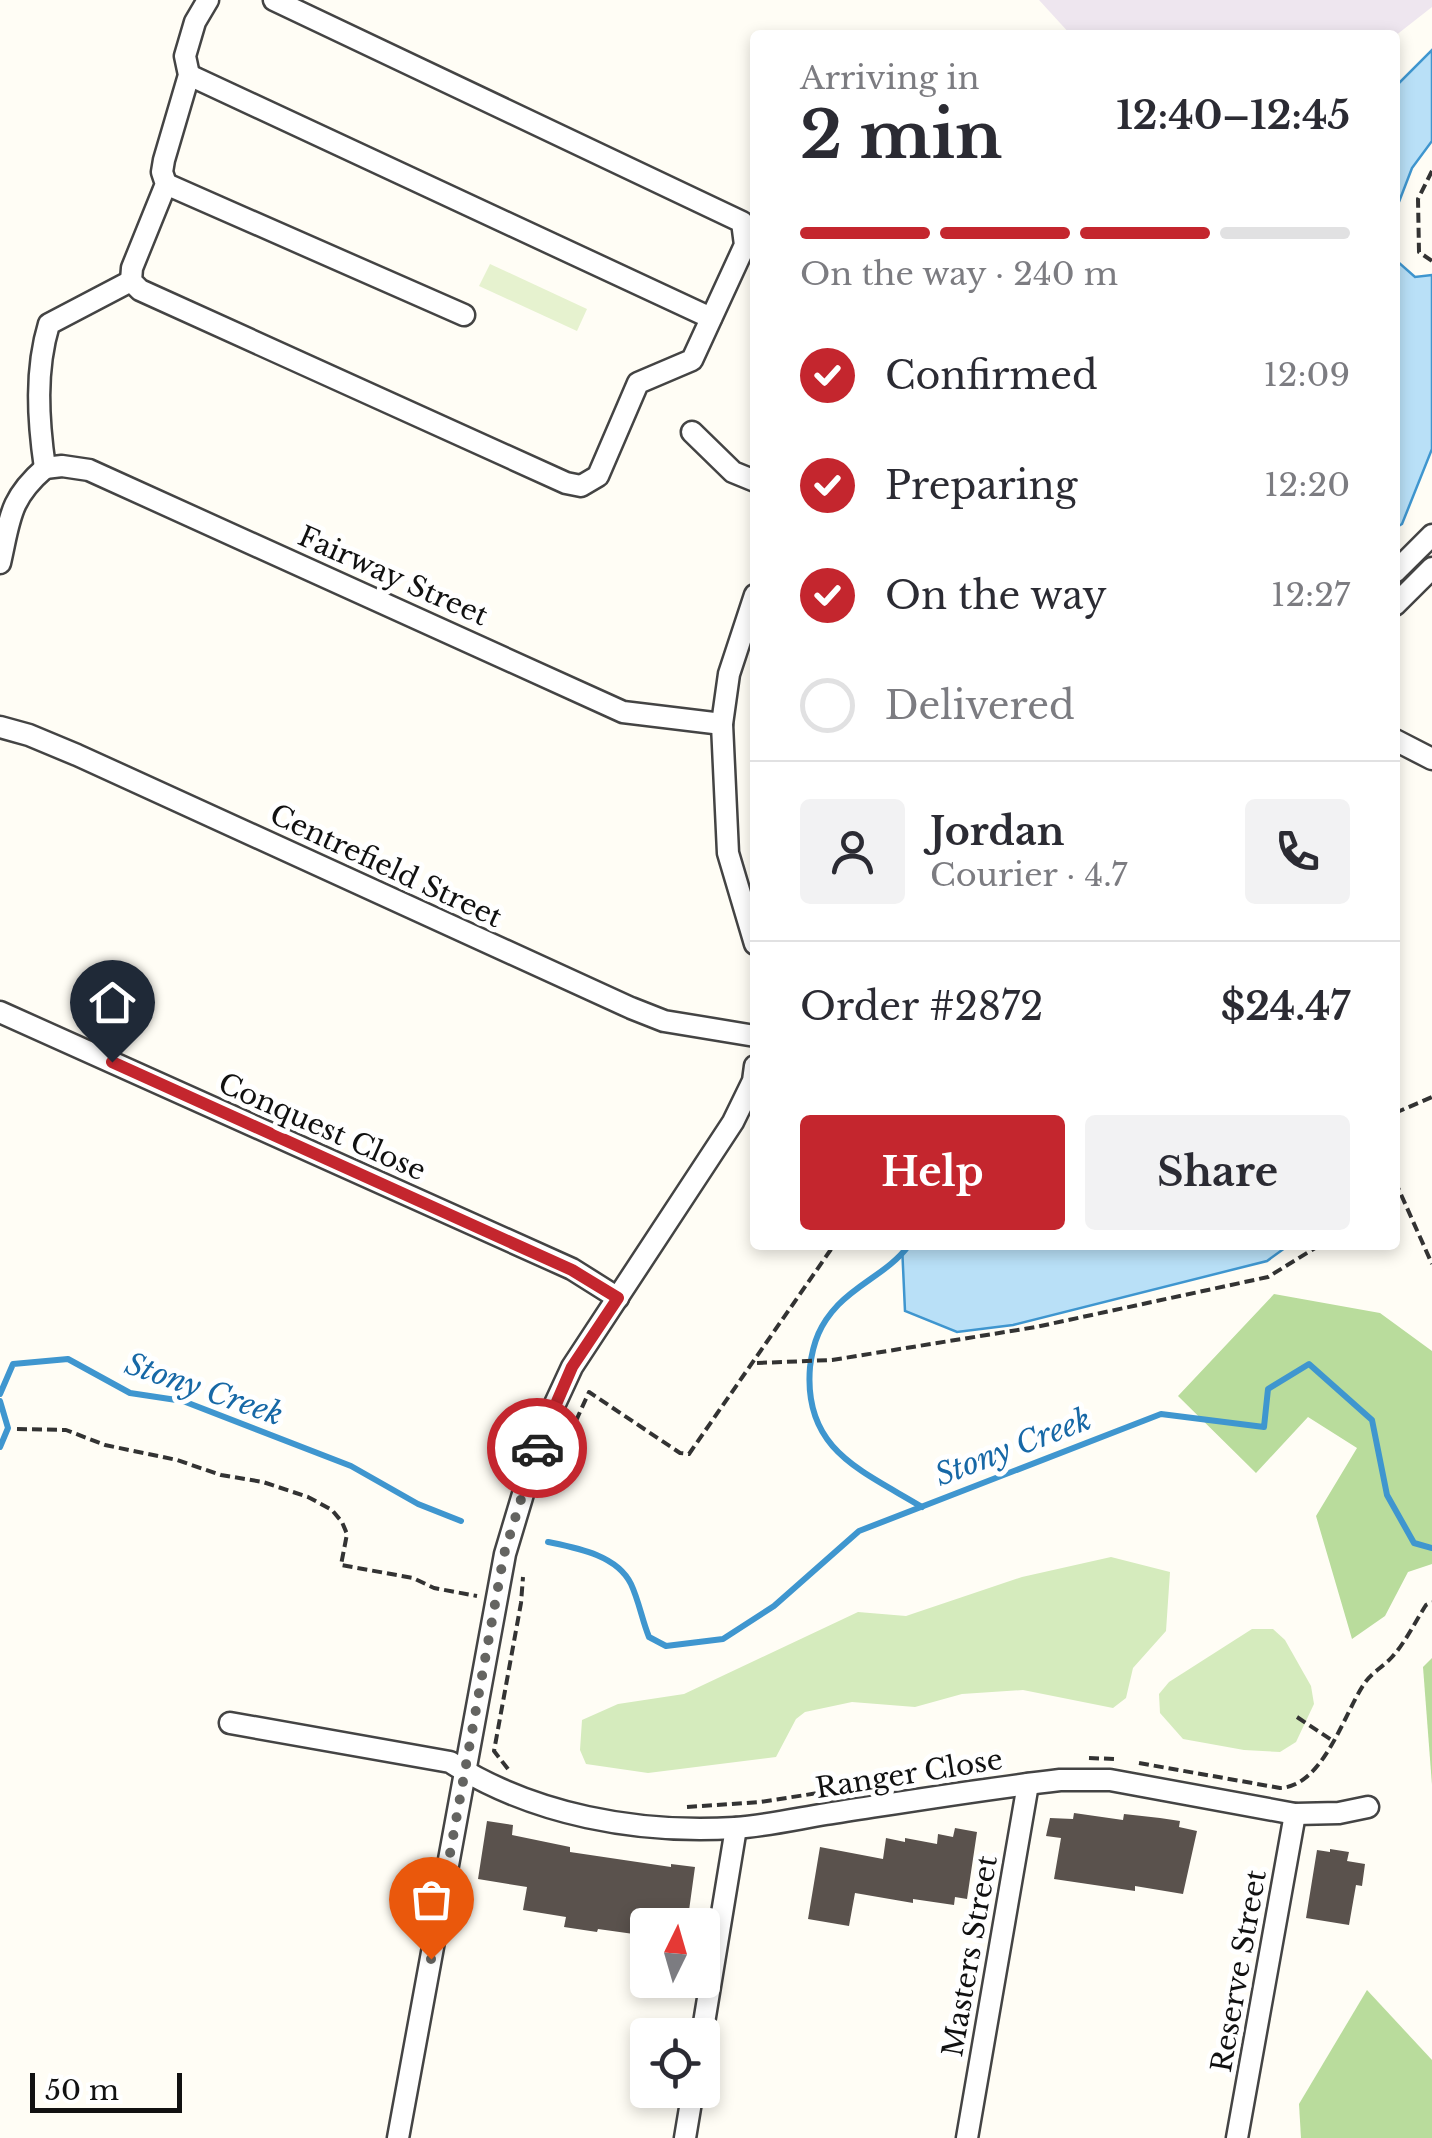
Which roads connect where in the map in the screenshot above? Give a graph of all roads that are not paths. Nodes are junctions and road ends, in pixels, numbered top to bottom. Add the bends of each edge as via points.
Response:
1 (208, 0) edge
2 (274, 0) edge
3 (190, 76) junction
4 (166, 184) junction
5 (132, 281) junction
6 (464, 315) dead end
7 (711, 318) junction
8 (692, 432) dead end
9 (45, 468) junction
10 (750, 479) edge
11 (1432, 535) edge
12 (0, 563) edge
13 (1400, 567) edge
14 (1432, 568) edge
15 (1400, 600) edge
16 (750, 610) edge
17 (722, 724) junction
18 (0, 727) edge
19 (1400, 741) edge
20 (1432, 759) edge
21 (750, 927) edge
22 (0, 1012) edge
23 (750, 1035) edge
24 (750, 1085) edge
25 (618, 1298) junction
26 (230, 1723) dead end
27 (464, 1770) junction
28 (1028, 1784) junction
29 (1368, 1807) dead end
30 (1295, 1814) junction
31 (736, 1828) junction
32 (705, 2018) edge
33 (690, 2108) edge
34 (398, 2138) edge
35 (685, 2138) edge
36 (967, 2138) edge
37 (1237, 2138) edge

1 - 3 street via 185,56
2 - 7 street via 742,222 745,245
3 - 4 street via 164,160
3 - 7 street
4 - 5 street
4 - 6 street
5 - 7 street via 581,486 598,476 638,383 692,360
5 - 9 street via 49,324 40,376
8 - 10 street via 733,472
9 - 12 street via 14,503
9 - 17 street, Fairway Street via 90,470 623,712
11 - 13 street
14 - 15 street
16 - 17 street via 729,674
17 - 21 street via 728,853
18 - 23 street, Centrefield Street via 30,734 630,1008
19 - 20 street
22 - 25 street, Conquest Close via 572,1270
24 - 25 street
25 - 27 street via 572,1367 541,1434 504,1554
26 - 27 street, Ranger Close via 450,1762
27 - 31 street, Ranger Close via 574,1815
27 - 34 street
28 - 30 street, Ranger Close via 1110,1780
28 - 31 street, Ranger Close
28 - 36 street, Masters Street
29 - 30 street, Ranger Close
30 - 37 street, Reserve Street
31 - 32 street
33 - 35 street

